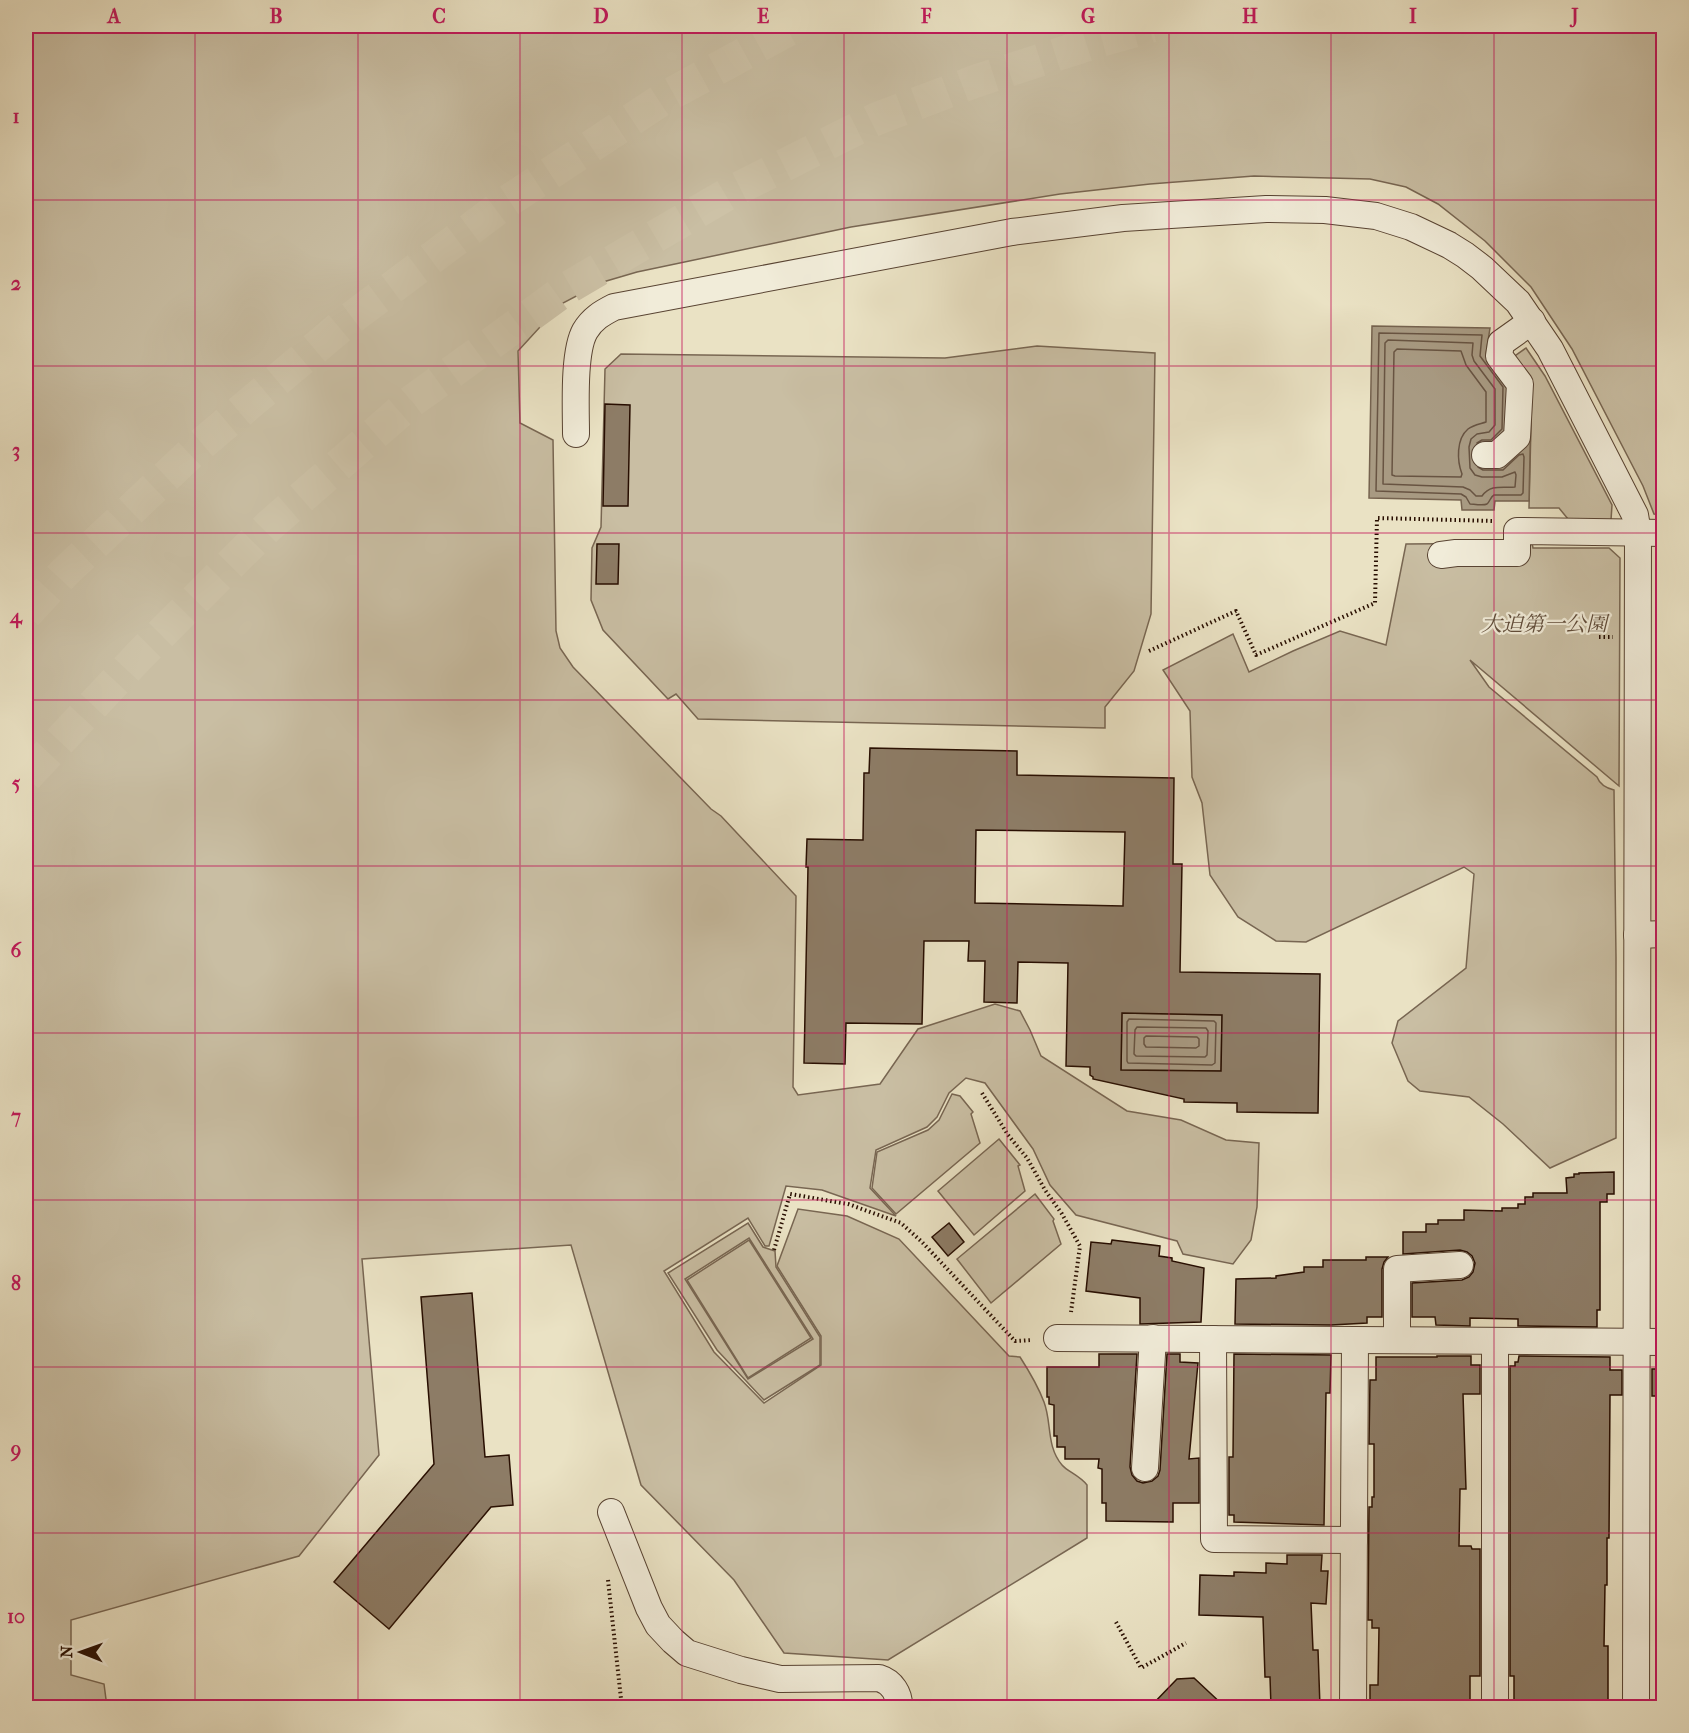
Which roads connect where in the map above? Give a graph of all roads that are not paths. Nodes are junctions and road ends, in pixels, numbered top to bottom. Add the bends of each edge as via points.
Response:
1 (1532, 321) junction
2 (576, 434) dead end
3 (1485, 455) dead end
4 (1638, 533) junction
5 (1664, 533) edge
6 (1441, 555) dead end
7 (1664, 934) edge
8 (1637, 935) junction
9 (1460, 1265) dead end
10 (1064, 1338) road end
11 (1153, 1338) junction
12 (1213, 1339) junction
13 (1355, 1340) junction
14 (1397, 1340) junction
15 (1495, 1341) junction
16 (1637, 1342) junction
17 (1664, 1342) edge
18 (1145, 1468) dead end
19 (611, 1512) dead end
20 (1354, 1540) junction
21 (899, 1707) edge
22 (1353, 1707) edge
23 (1495, 1707) edge
24 (1636, 1707) edge

1 - 2 street via 1501,284 1465,255 1411,227 1376,216 1266,209 1123,218 1012,232 614,308 593,320 579,343
1 - 3 street via 1501,343 1499,356 1520,384 1517,437 1497,455
1 - 4 street via 1551,349 1635,514
4 - 5 street
4 - 6 street via 1517,531 1517,553
4 - 8 street
7 - 8 street
8 - 16 street
9 - 14 street via 1396,1269
10 - 11 street
11 - 12 street
11 - 18 street
12 - 13 street
12 - 20 street via 1214,1539
13 - 14 street
13 - 20 street
14 - 15 street
15 - 16 street
15 - 23 street
16 - 17 street
16 - 24 street
19 - 21 street via 658,1625 687,1653 780,1679 879,1678 891,1684 900,1700
20 - 22 street

